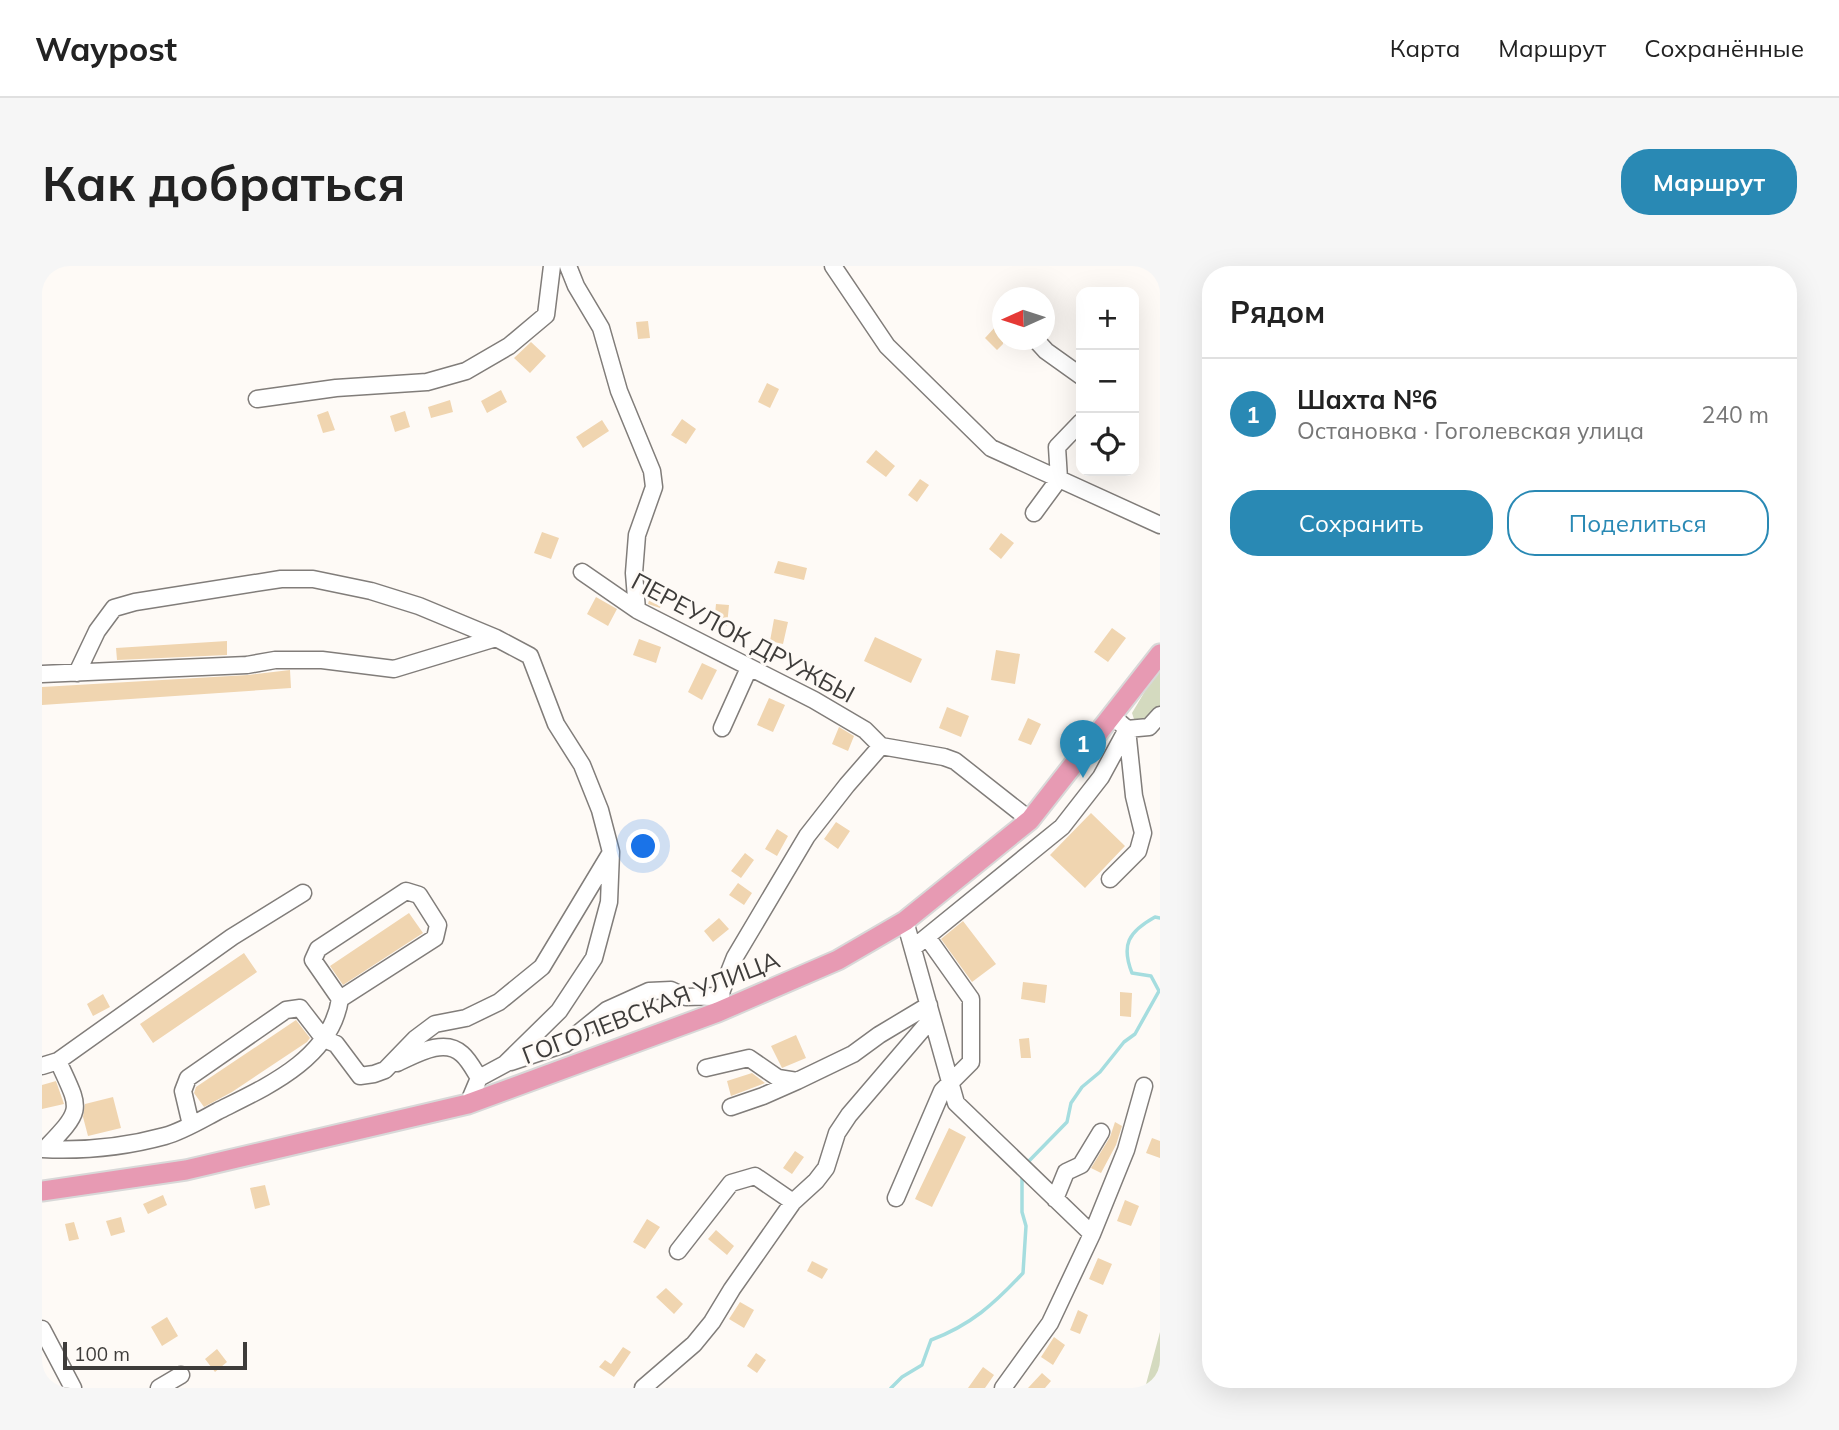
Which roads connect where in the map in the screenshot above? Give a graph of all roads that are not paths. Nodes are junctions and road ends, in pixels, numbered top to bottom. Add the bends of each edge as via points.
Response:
1 (552, 266) edge
2 (568, 266) edge
3 (833, 266) edge
4 (1045, 350) edge
5 (1076, 372) edge
6 (257, 399) dead end
7 (1076, 427) edge
8 (1059, 479) junction
9 (1034, 513) dead end
10 (1160, 525) edge
11 (582, 572) dead end
12 (637, 610) junction
13 (496, 638) junction
14 (1160, 654) edge
15 (749, 668) junction
16 (77, 673) junction
17 (42, 674) edge
18 (1160, 715) edge
19 (1111, 717) junction
20 (1154, 726) edge
21 (722, 728) dead end
22 (1128, 729) junction
23 (881, 746) junction
24 (1030, 820) junction
25 (611, 852) junction
26 (1110, 879) dead end
27 (303, 893) dead end
28 (905, 921) junction
29 (927, 937) junction
30 (913, 948) junction
31 (340, 999) junction
32 (719, 1004) junction
33 (930, 1012) junction
34 (324, 1039) junction
35 (50, 1064) edge
36 (505, 1064) junction
37 (706, 1068) dead end
38 (385, 1070) junction
39 (479, 1078) junction
40 (797, 1081) junction
41 (950, 1083) junction
42 (1144, 1086) dead end
43 (468, 1104) junction
44 (731, 1107) dead end
45 (191, 1125) junction
46 (1101, 1132) dead end
47 (43, 1149) edge
48 (43, 1188) edge
49 (896, 1198) dead end
50 (1055, 1199) junction
51 (793, 1202) junction
52 (1092, 1234) junction
53 (678, 1251) dead end
54 (42, 1329) edge
55 (181, 1375) dead end
56 (73, 1388) edge
57 (159, 1388) edge
58 (643, 1388) edge
59 (1003, 1388) edge

1 - 6 street via 546,315 509,346 466,371 427,382
2 - 12 street via 601,328 619,391 652,471 654,487 637,535
3 - 8 street via 887,346 991,448
4 - 5 street
7 - 8 street via 1057,447
8 - 9 street
8 - 10 street
11 - 12 street, ПЕРЕУЛОК ДРУЖБЫ
12 - 15 street, ПЕРЕУЛОК ДРУЖБЫ
13 - 16 street via 394,669 323,660 275,660
13 - 16 street via 371,591 313,579 281,579 114,608
13 - 25 street via 530,656 556,724 582,765
14 - 19 main road, ГОГОЛЕВСКАЯ УЛИЦА
15 - 21 street
15 - 23 street, ПЕРЕУЛОК ДРУЖБЫ via 865,730
16 - 17 street
18 - 20 street
19 - 22 street
19 - 24 main road, ГОГОЛЕВСКАЯ УЛИЦА
20 - 22 street
22 - 26 street via 1134,796 1143,833 1138,851
22 - 29 street via 1101,777 1062,827
23 - 24 street, ПЕРЕУЛОК ДРУЖБЫ via 955,761
23 - 32 street via 807,836 736,957
24 - 28 main road, ГОГОЛЕВСКАЯ УЛИЦА
25 - 36 street via 609,902 594,958 559,1011
25 - 38 street via 542,967 499,1002 466,1018 435,1024
27 - 35 street
28 - 30 street
28 - 32 main road, ГОГОЛЕВСКАЯ УЛИЦА via 838,960
29 - 30 street
29 - 41 street via 971,999 971,1062
30 - 33 street
31 - 31 street via 435,938 439,925 419,895 406,891 318,949 313,961
31 - 34 street via 339,1011
32 - 36 street via 671,990 649,991 607,1010 565,1044
32 - 43 main road, ГОГОЛЕВСКАЯ УЛИЦА
33 - 40 street
33 - 41 street
33 - 51 street via 849,1115 837,1133 826,1168
34 - 38 street via 337,1044 360,1076
34 - 45 street via 293,1071
34 - 45 street via 300,1008 286,1010 188,1078 183,1091
35 - 47 street via 76,1101 72,1121
36 - 39 street
37 - 40 street via 748,1058 778,1078
38 - 39 street via 422,1051 448,1047 461,1053
39 - 43 street
40 - 44 street
41 - 49 street via 942,1091
41 - 50 street via 956,1104
42 - 52 street via 1126,1150
43 - 48 main road, ГОГОЛЕВСКАЯ УЛИЦА via 186,1170
45 - 47 street via 136,1143
46 - 50 street via 1081,1165 1066,1172
50 - 52 street
51 - 53 street via 755,1176 731,1184
51 - 58 street via 712,1322
52 - 59 street via 1050,1323
54 - 56 street
55 - 57 street

